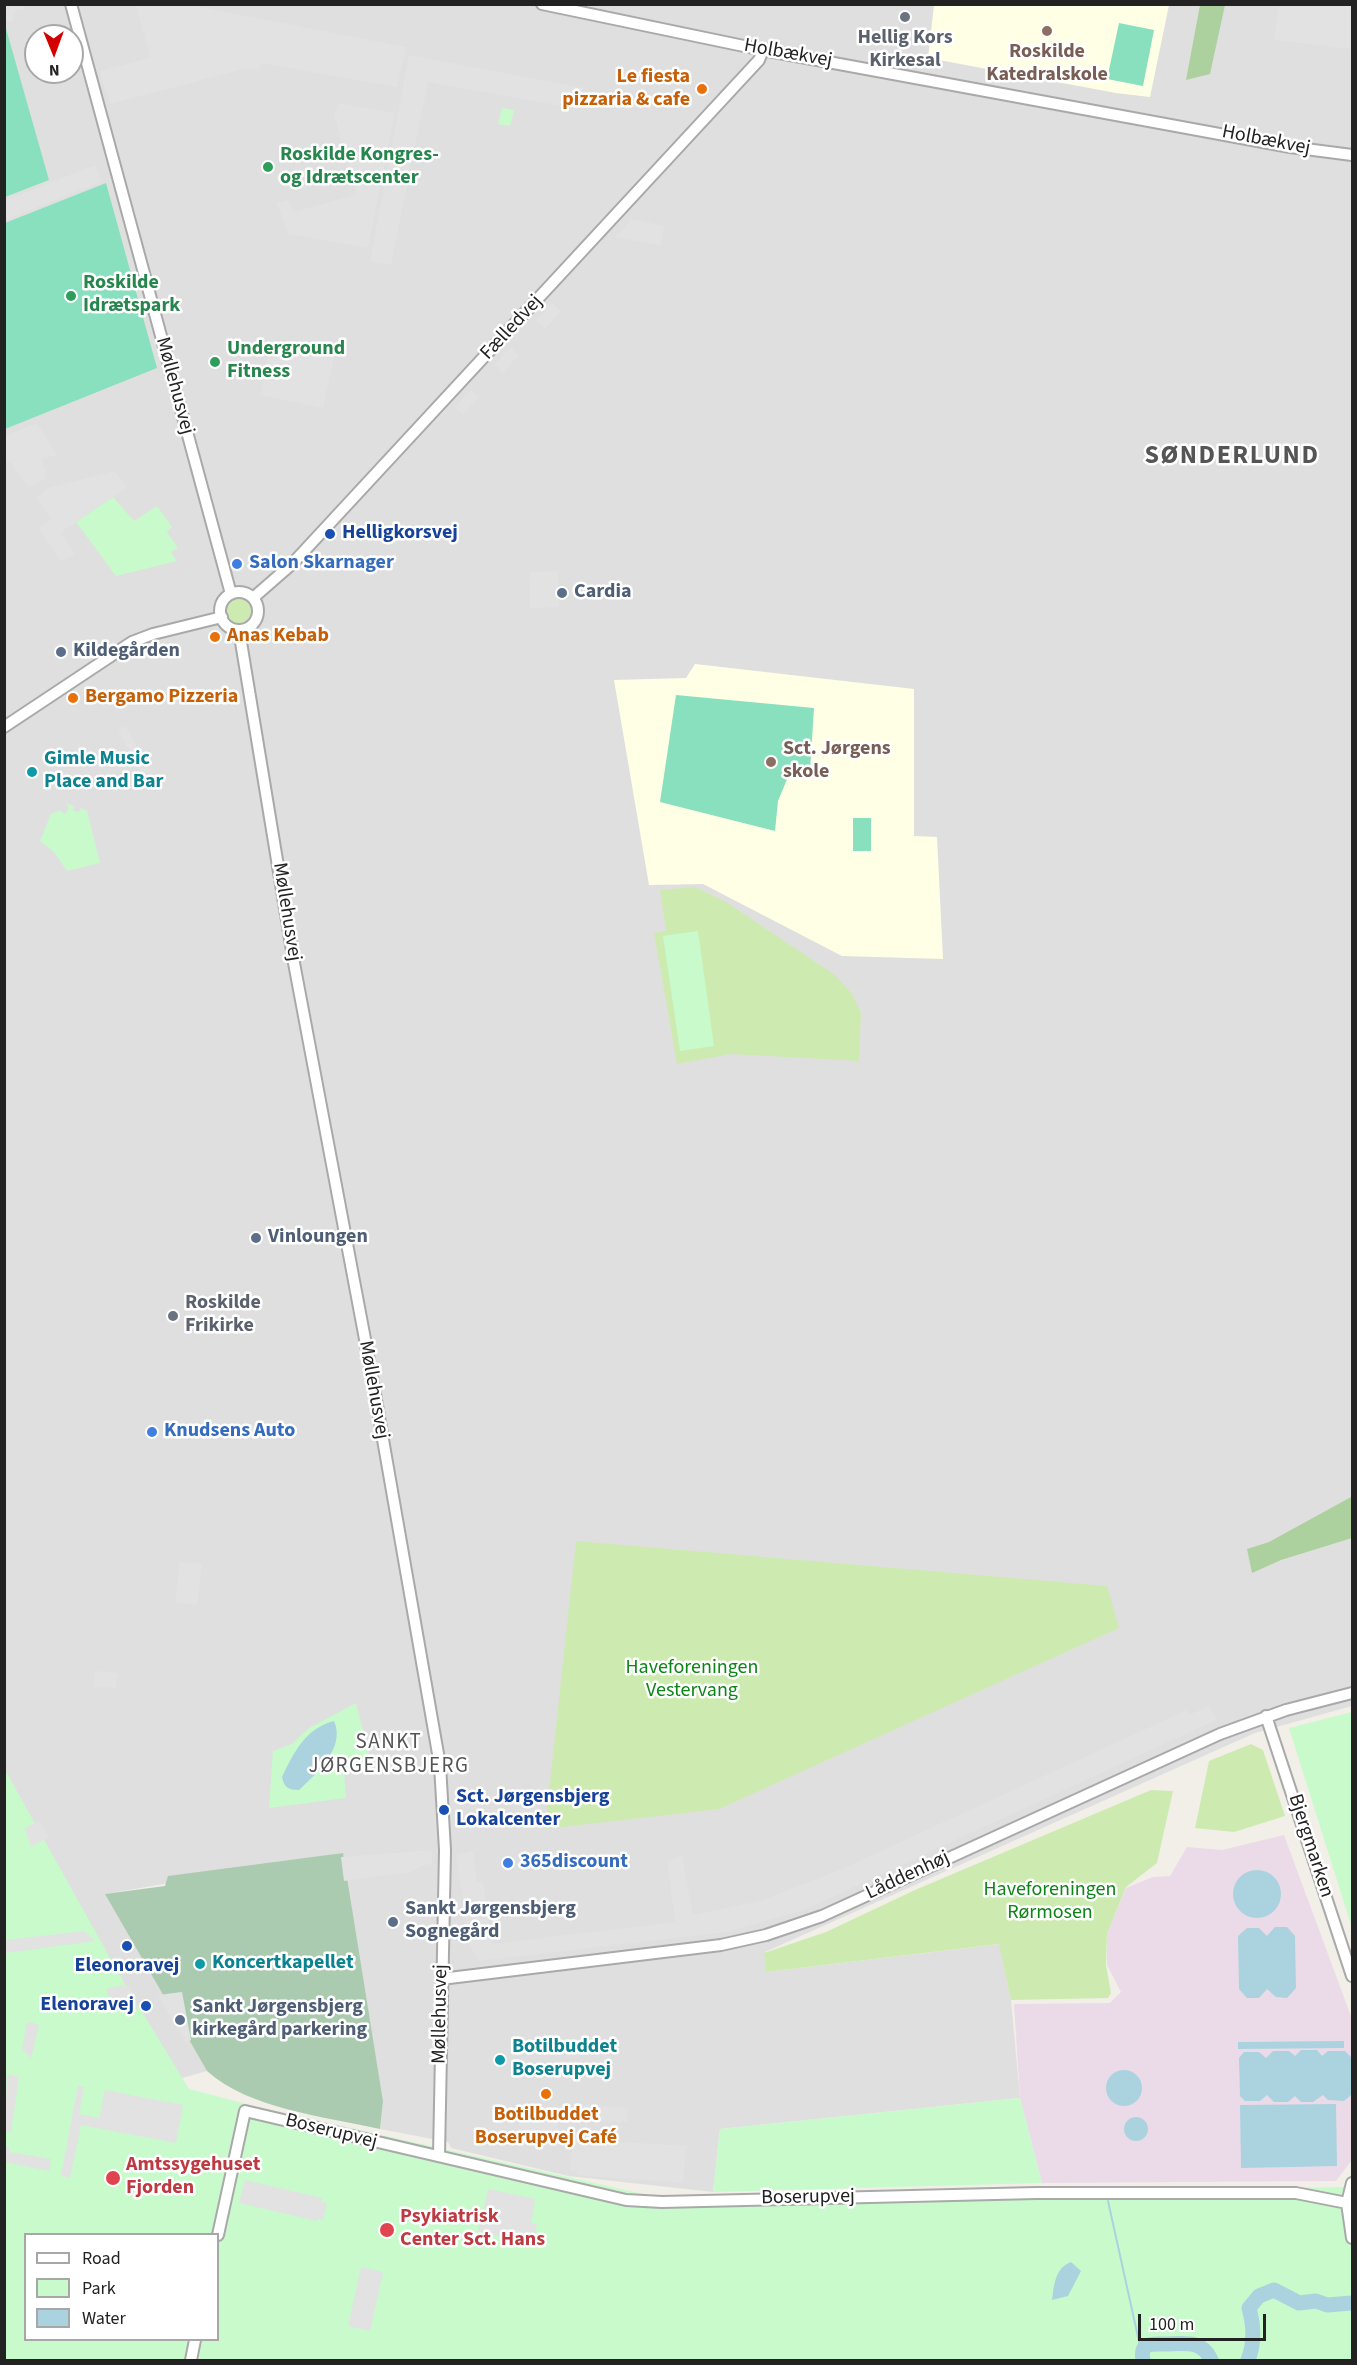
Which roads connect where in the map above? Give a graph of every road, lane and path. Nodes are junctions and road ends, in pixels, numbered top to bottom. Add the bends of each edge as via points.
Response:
1 (71, 4) edge
2 (543, 4) edge
3 (763, 50) junction
4 (1353, 155) edge
5 (231, 594) junction
6 (253, 598) junction
7 (222, 617) junction
8 (239, 630) junction
9 (4, 727) edge
10 (1353, 1693) edge
11 (1266, 1716) junction
12 (1353, 1976) edge
13 (441, 1979) junction
14 (438, 2155) junction
15 (1353, 2183) edge
16 (1347, 2203) junction
17 (218, 2233) edge
18 (1353, 2238) edge
19 (195, 2341) edge
20 (191, 2361) edge

1 - 5 street, Møllehusvej
2 - 3 street, Holbækvej
3 - 4 street, Holbækvej via 1290,147
3 - 6 street, Fælledvej via 757,62 494,348 293,563
5 - 6 street via 243,592
5 - 7 street via 222,604
6 - 8 street via 258,608 257,619 250,627
7 - 8 street via 228,626
7 - 9 street via 130,643
8 - 13 street, Møllehusvej via 296,972 372,1371 438,1750 445,1850
10 - 11 street, Låddenhøj
11 - 12 street, Bjergmarken
11 - 13 street, Låddenhøj via 822,1916 766,1935 676,1952
13 - 14 street, Møllehusvej
14 - 16 street, Boserupvej via 626,2200 662,2202 1036,2193 1296,2193
14 - 17 street, Boserupvej via 245,2111
15 - 16 street
16 - 18 street
19 - 20 street

